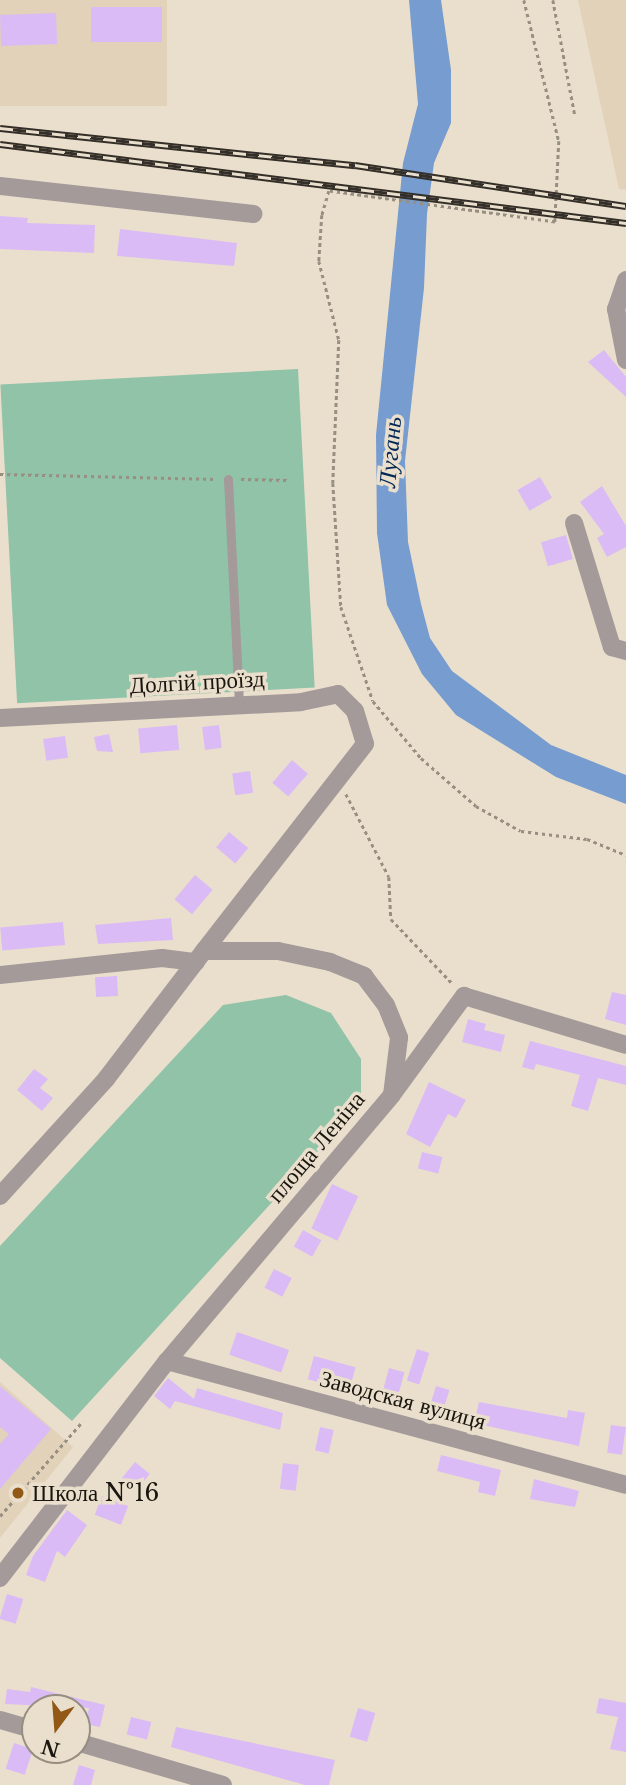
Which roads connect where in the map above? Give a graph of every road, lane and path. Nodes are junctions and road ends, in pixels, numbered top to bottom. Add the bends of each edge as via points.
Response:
1 (524, 0) edge
2 (553, 0) edge
3 (575, 115) dead end
4 (0, 186) edge
5 (253, 214) dead end
6 (624, 282) edge
7 (626, 360) edge
8 (0, 474) edge
9 (228, 479) junction
10 (287, 480) dead end
11 (574, 523) dead end
12 (626, 651) edge
13 (239, 704) junction
14 (0, 718) edge
15 (338, 778) junction
16 (626, 855) edge
17 (200, 956) junction
18 (0, 975) edge
19 (464, 996) junction
20 (626, 1045) edge
21 (392, 1095) junction
22 (0, 1196) edge
23 (167, 1361) junction
24 (83, 1421) dead end
25 (626, 1485) edge
26 (0, 1516) edge
27 (0, 1578) edge
28 (0, 1720) edge
29 (21, 1726) edge
30 (91, 1746) edge
31 (223, 1785) edge

1 - 16 path via 559,141 555,222 329,191 322,215 319,261 339,340 334,539 341,607 355,659 373,701 421,758 476,806 521,831 587,839
2 - 3 path
4 - 5 street
6 - 7 street via 616,309
8 - 9 path
9 - 10 path
9 - 13 lane
11 - 12 street via 612,647
13 - 14 street, Долгій проїзд
13 - 15 street, Долгій проїзд via 301,702 338,694 355,711 365,744
15 - 17 street
15 - 19 path via 389,877 391,919
17 - 18 street, площа Леніна
17 - 21 street, площа Леніна via 278,951 364,976 386,1005 399,1038
17 - 22 street via 106,1080
19 - 20 street
19 - 21 street
21 - 23 street, площа Леніна
23 - 25 street, Заводская вулиця
23 - 27 street, площа Леніна
24 - 26 path
28 - 29 street
30 - 31 street

